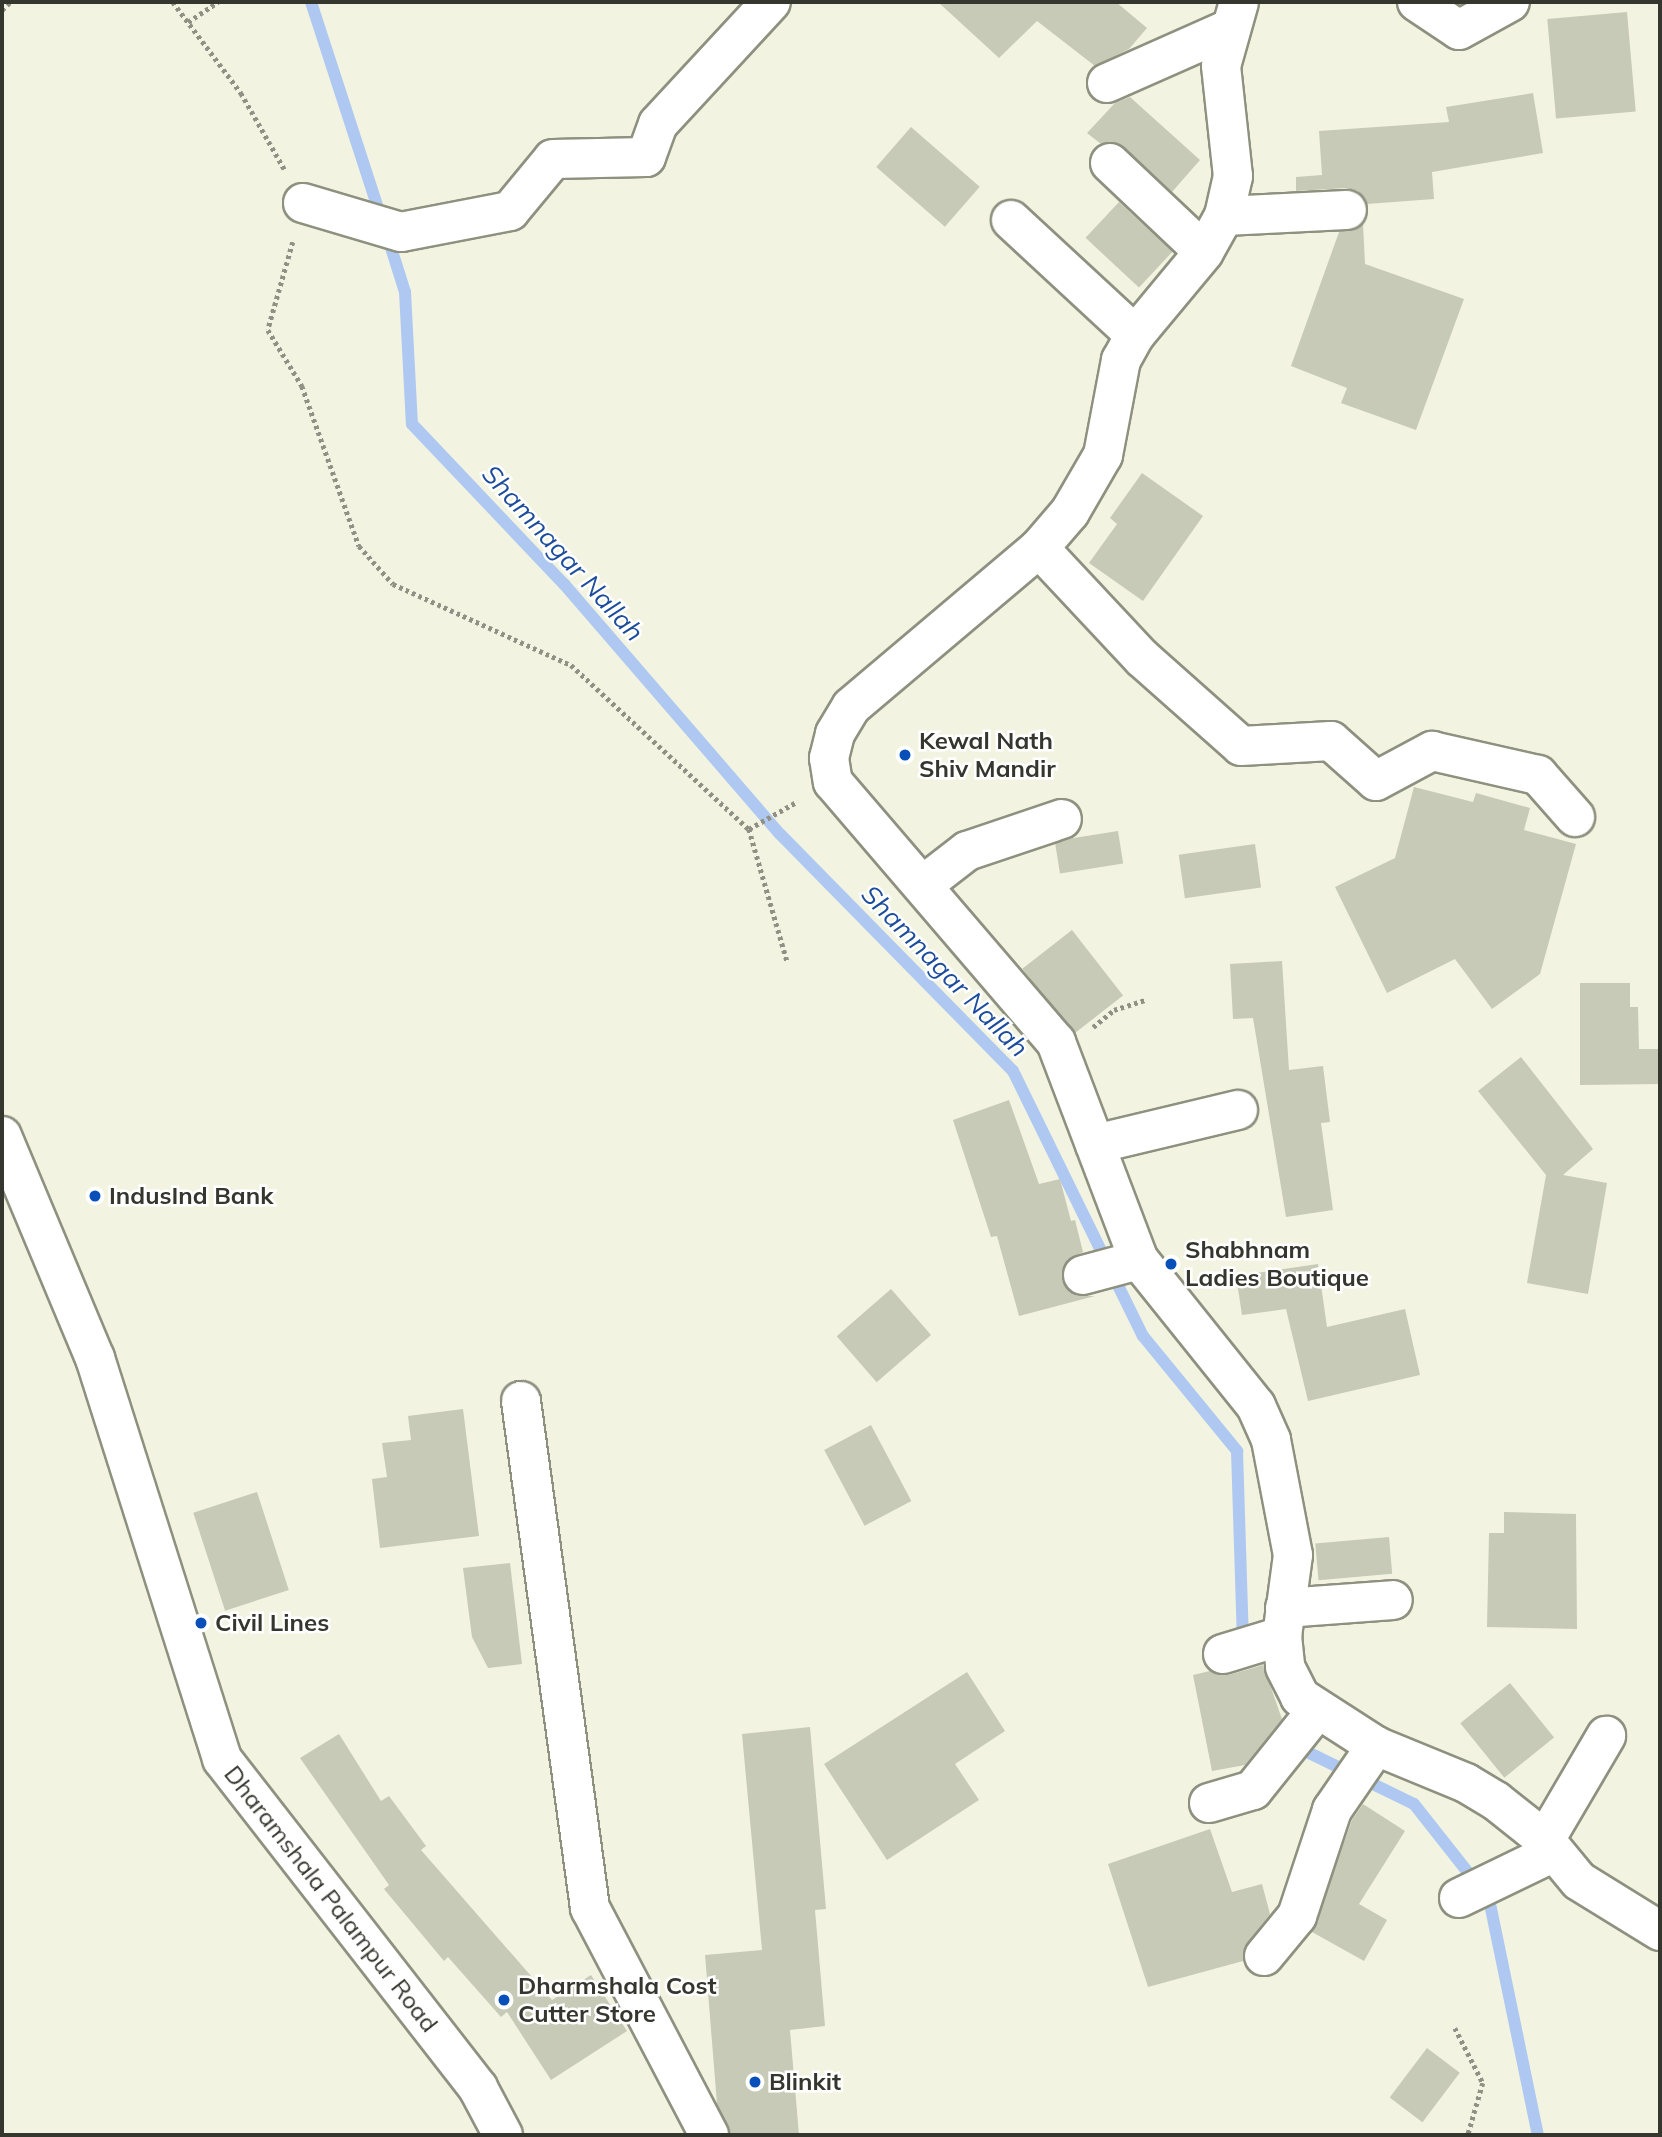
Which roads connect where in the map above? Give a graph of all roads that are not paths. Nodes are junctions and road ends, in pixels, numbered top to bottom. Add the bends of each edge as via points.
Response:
1 (771, 2) edge
2 (1417, 2) edge
3 (1510, 2) edge
4 (1230, 30) edge
5 (1107, 83) dead end
6 (1165, 83) dead end
7 (1110, 163) dead end
8 (303, 203) road end
9 (1348, 210) dead end
10 (1224, 216) junction
11 (1011, 220) dead end
12 (1205, 252) junction
13 (1135, 335) junction
14 (1039, 548) junction
15 (1575, 817) dead end
16 (1062, 819) dead end
17 (1006, 863) dead end
18 (930, 894) junction
19 (1238, 1110) dead end
20 (2, 1136) edge
21 (1189, 1142) dead end
22 (1098, 1154) junction
23 (1139, 1260) junction
24 (1083, 1275) dead end
25 (521, 1401) dead end
26 (1393, 1600) dead end
27 (1284, 1622) junction
28 (1223, 1654) dead end
29 (1317, 1710) junction
30 (1606, 1736) dead end
31 (1376, 1746) junction
32 (1209, 1803) dead end
33 (1550, 1846) junction
34 (1458, 1898) dead end
35 (1660, 1931) edge
36 (1264, 1956) dead end
37 (503, 2135) edge
38 (709, 2135) edge

1 - 8 street via 658,124 646,157 553,159 510,211 401,232
2 - 3 street via 1458,30
4 - 5 street
4 - 6 street
4 - 10 street via 1233,176
7 - 12 street
9 - 10 street
10 - 12 street
11 - 13 street
12 - 13 street
13 - 14 street via 1121,360 1103,454 1070,512
14 - 15 street via 1142,658 1241,746 1331,741 1376,781 1432,751 1538,775
14 - 18 street via 851,707 835,734 829,758 833,782
16 - 18 street via 967,851
17 - 18 street
18 - 22 street via 1056,1042
19 - 22 street
20 - 37 street, Dharamshala Palampur Road via 95,1358 222,1759 478,2088
21 - 22 street
22 - 23 street
23 - 24 street
23 - 27 street via 1256,1406 1271,1440 1293,1555
25 - 38 street via 590,1908
26 - 27 street
27 - 28 street
27 - 29 street via 1285,1667 1300,1697
29 - 31 street
29 - 32 street via 1253,1790
30 - 33 street
31 - 33 street via 1466,1783
31 - 36 street via 1332,1810 1297,1916
33 - 34 street via 1518,1869
33 - 35 street via 1579,1881

